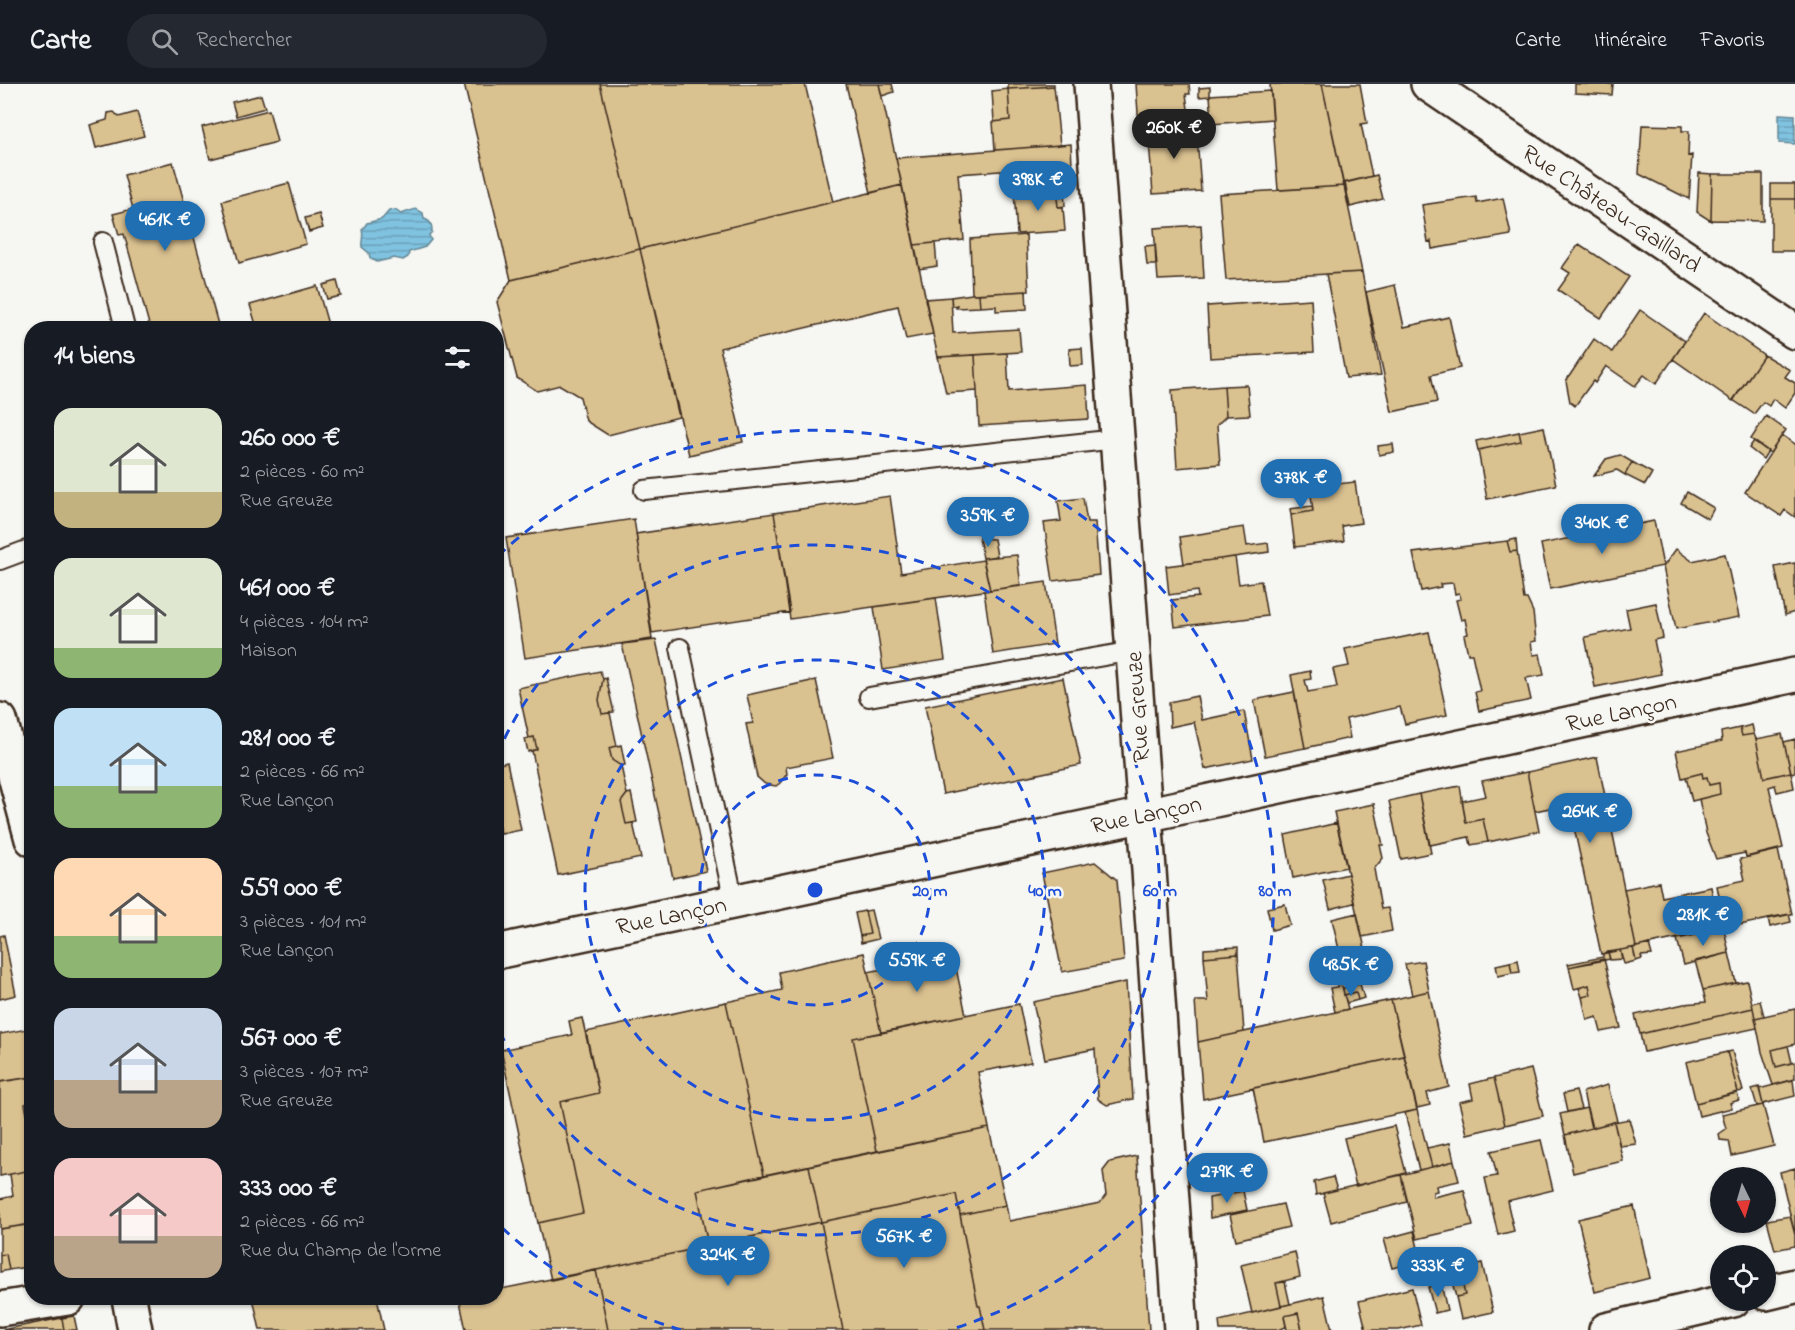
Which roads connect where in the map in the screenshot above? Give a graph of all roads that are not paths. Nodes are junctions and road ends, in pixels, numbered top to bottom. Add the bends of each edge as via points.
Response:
1 (1091, 84) edge
2 (1428, 84) edge
3 (104, 242) dead end
4 (123, 321) edge
5 (1795, 332) edge
6 (1118, 439) junction
7 (644, 490) dead end
8 (24, 551) edge
9 (0, 560) edge
10 (680, 648) dead end
11 (1133, 651) junction
12 (1795, 675) edge
13 (869, 697) dead end
14 (0, 720) edge
15 (24, 809) edge
16 (1145, 815) junction
17 (734, 902) junction
18 (504, 950) edge
19 (1795, 1286) edge
20 (1776, 1291) edge
21 (25, 1305) edge
22 (130, 1305) edge
23 (1710, 1305) edge
24 (0, 1309) edge
25 (135, 1330) edge
26 (1181, 1330) edge
27 (1606, 1330) edge

1 - 6 street, Rue Greuze
2 - 5 street, Rue Château-Gaillard
3 - 4 lane
6 - 7 lane
6 - 11 street, Rue Greuze
8 - 9 lane
10 - 17 lane
11 - 13 lane
11 - 16 street, Rue Greuze
12 - 16 street, Rue Lançon
14 - 15 street
16 - 17 street, Rue Lançon
16 - 26 street, Rue Greuze
17 - 18 street, Rue Lançon
19 - 20 street
21 - 24 street
22 - 25 street
23 - 27 street

